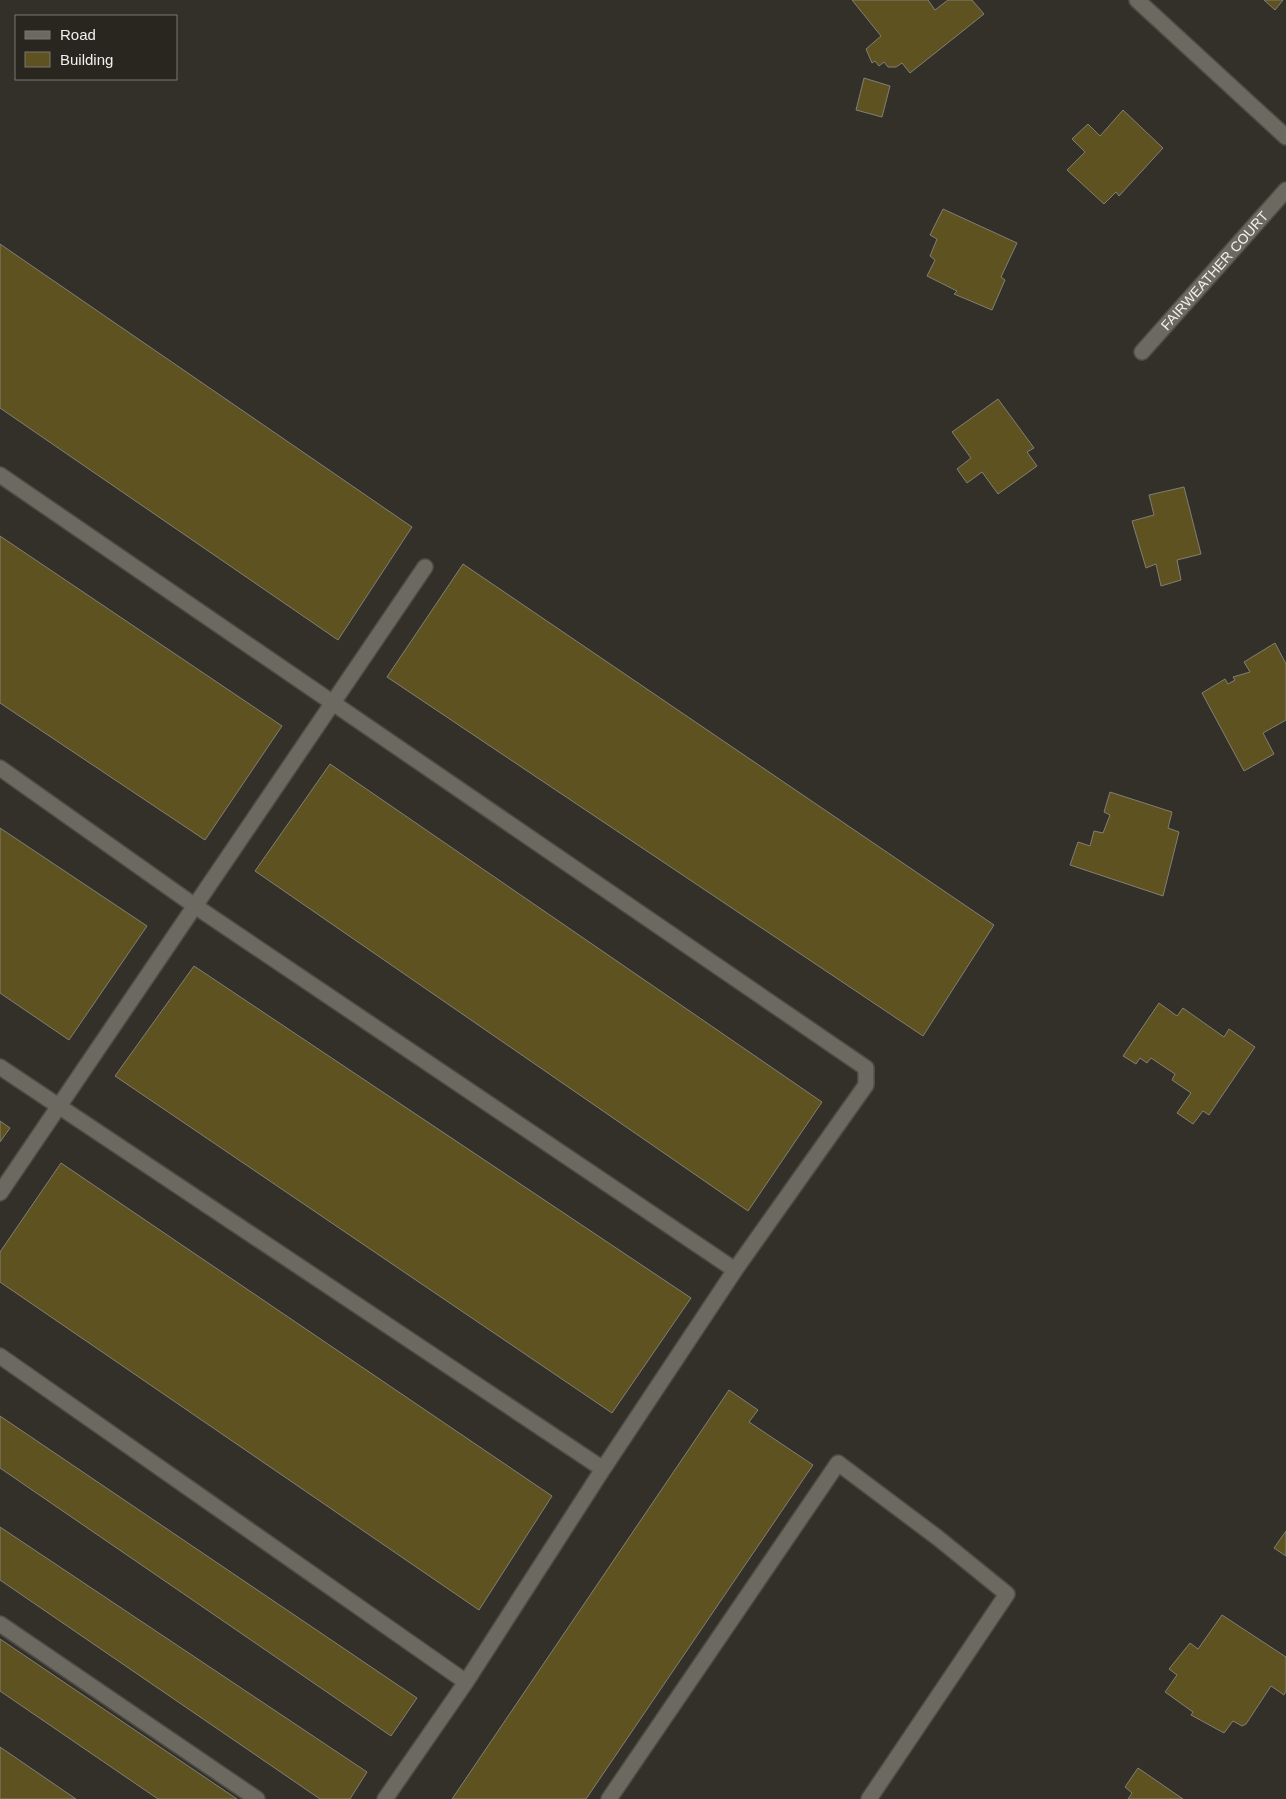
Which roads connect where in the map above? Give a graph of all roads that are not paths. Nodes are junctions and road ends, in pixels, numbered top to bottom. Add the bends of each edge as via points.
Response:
1 (1137, 0) edge
2 (1286, 137) edge
3 (1286, 190) edge
4 (1142, 352) dead end
5 (0, 475) edge
6 (425, 567) dead end
7 (333, 702) junction
8 (0, 768) edge
9 (195, 906) junction
10 (0, 1067) edge
11 (58, 1107) junction
12 (0, 1193) edge
13 (735, 1270) junction
14 (0, 1356) edge
15 (603, 1468) junction
16 (0, 1624) edge
17 (466, 1682) junction
18 (257, 1799) edge
19 (385, 1799) edge
20 (609, 1799) edge
21 (869, 1799) edge

1 - 2 street
3 - 4 street, FAIRWEATHER COURT
5 - 7 street
6 - 7 street
7 - 9 street
7 - 13 street via 866,1068 866,1086
8 - 9 street
9 - 11 street
9 - 13 street
10 - 11 street
11 - 12 street
11 - 15 street
13 - 15 street
14 - 17 street
15 - 17 street
16 - 18 street
17 - 19 street
20 - 21 street via 838,1463 1007,1594

